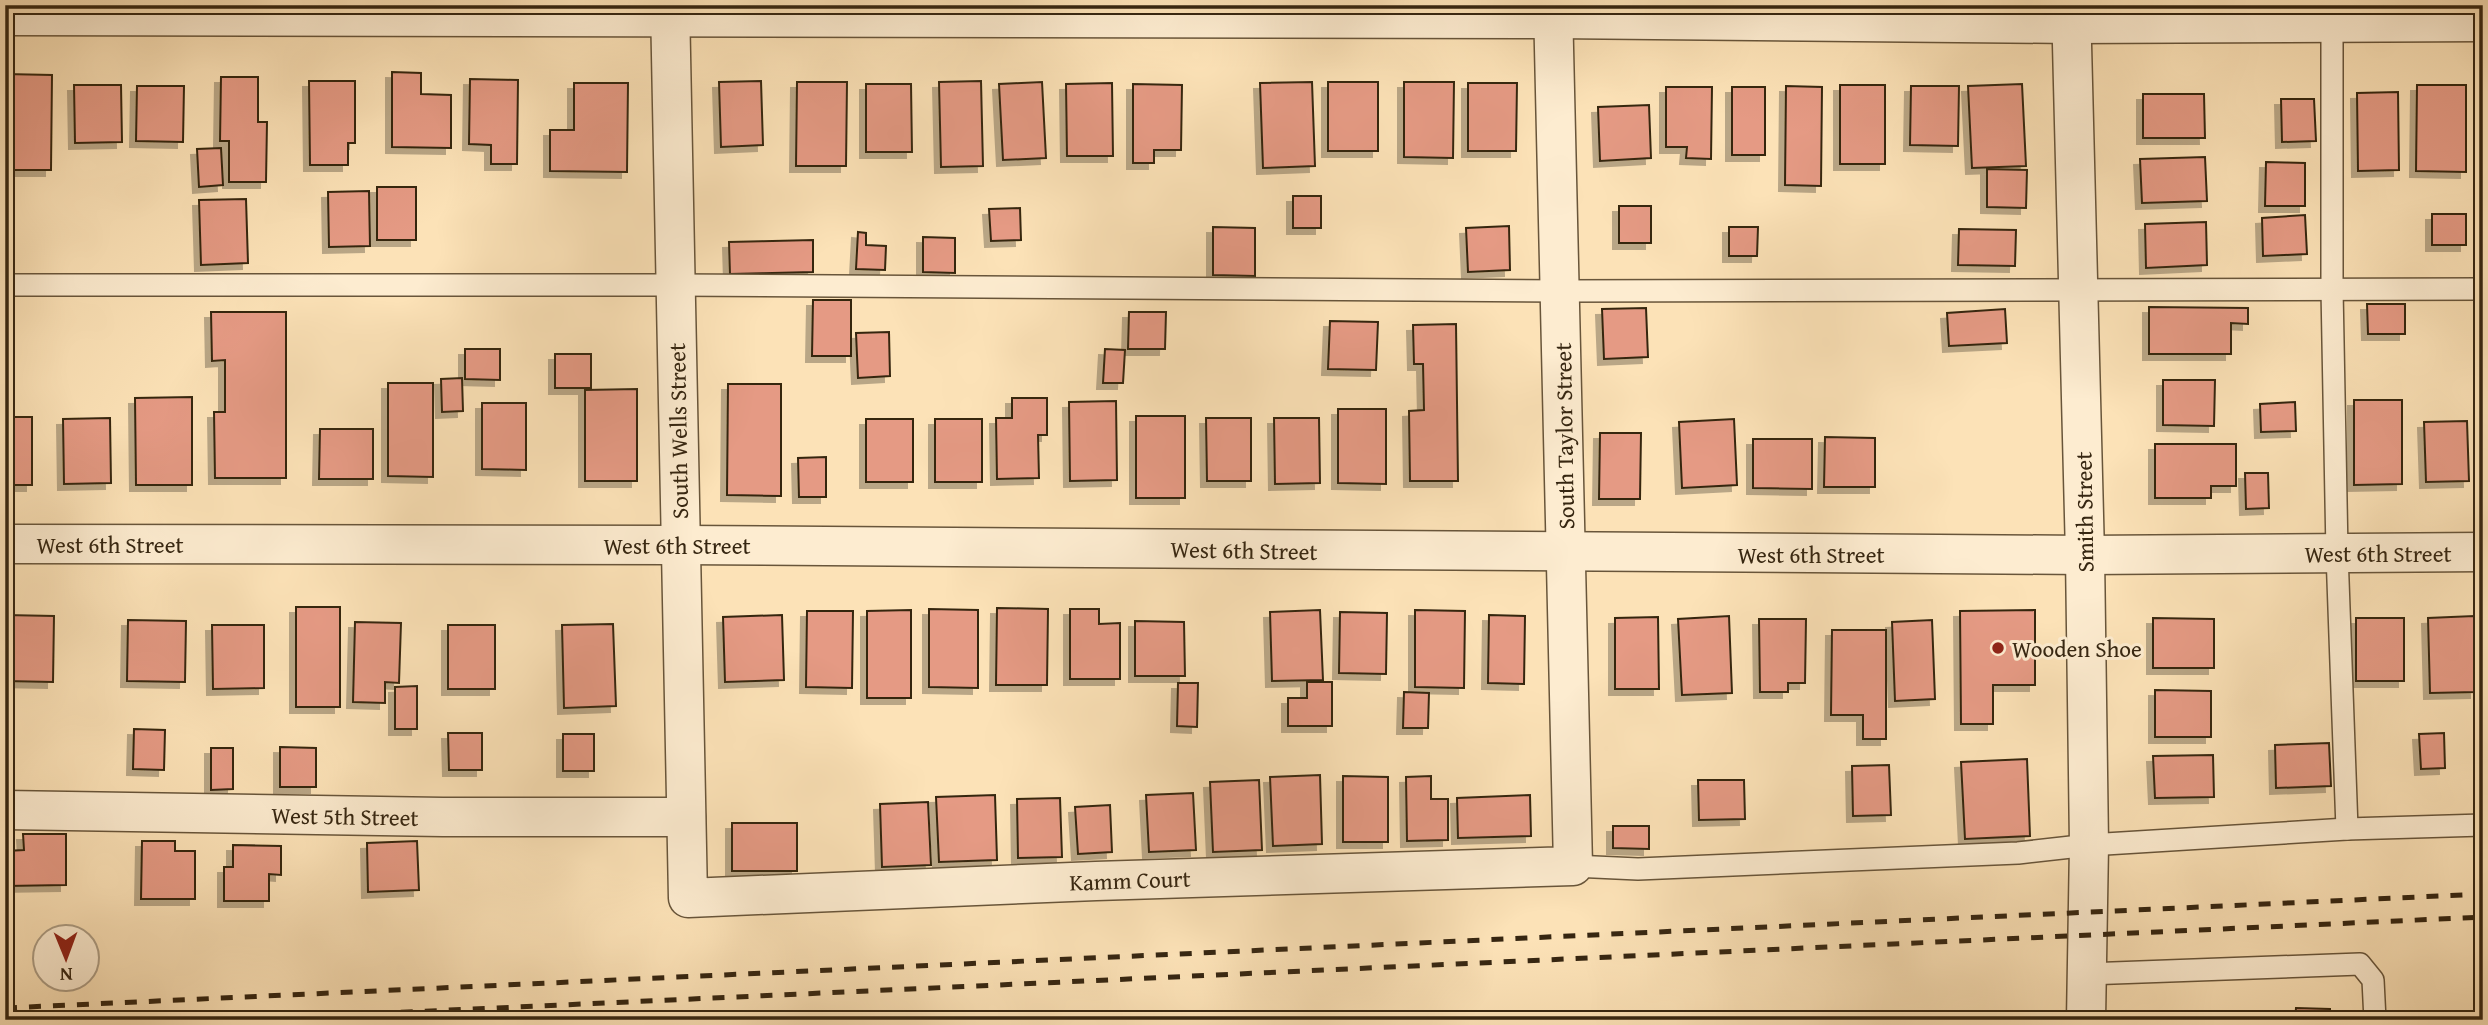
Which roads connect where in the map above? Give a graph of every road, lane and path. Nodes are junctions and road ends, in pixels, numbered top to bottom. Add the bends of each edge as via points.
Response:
1 (670, 11) edge
2 (1554, 12) edge
3 (2071, 15) edge
4 (5, 16) edge
5 (2332, 22) junction
6 (2483, 22) edge
7 (5, 285) edge
8 (676, 285) junction
9 (2332, 289) junction
10 (2483, 289) edge
11 (1561, 291) junction
12 (2079, 292) junction
13 (5, 544) edge
14 (680, 545) junction
15 (2483, 552) edge
16 (1566, 553) junction
17 (2337, 553) junction
18 (2085, 555) junction
19 (5, 810) edge
20 (686, 817) junction
21 (2483, 825) edge
22 (2347, 829) junction
23 (2089, 845) junction
24 (1573, 866) junction
25 (688, 898) joint
26 (2086, 974) junction
27 (2086, 1020) edge
28 (2375, 1020) edge

1 - 2 street
1 - 4 street
1 - 8 street, South Wells Street
2 - 3 street
2 - 11 street, South Taylor Street
3 - 5 street
3 - 12 street, Smith Street
5 - 6 street
5 - 9 lane
7 - 8 lane
8 - 11 lane
8 - 14 street, South Wells Street
9 - 10 lane
9 - 12 lane
9 - 17 lane
11 - 12 lane
11 - 16 street, South Taylor Street
12 - 18 street, Smith Street
13 - 14 street, West 6th Street
14 - 16 street, West 6th Street
14 - 20 street, South Wells Street
15 - 17 street, West 6th Street
16 - 18 street, West 6th Street
16 - 24 street, South Taylor Street
17 - 18 street, West 6th Street
17 - 22 lane
18 - 23 street, Smith Street
19 - 20 street, West 5th Street
20 - 25 street, South Wells Street
21 - 22 lane
22 - 23 lane
23 - 24 lane via 2018,853 1651,869
23 - 26 street, Smith Street
24 - 25 street, Kamm Court
26 - 27 street, Smith Street
26 - 28 lane via 2360,964 2373,979

